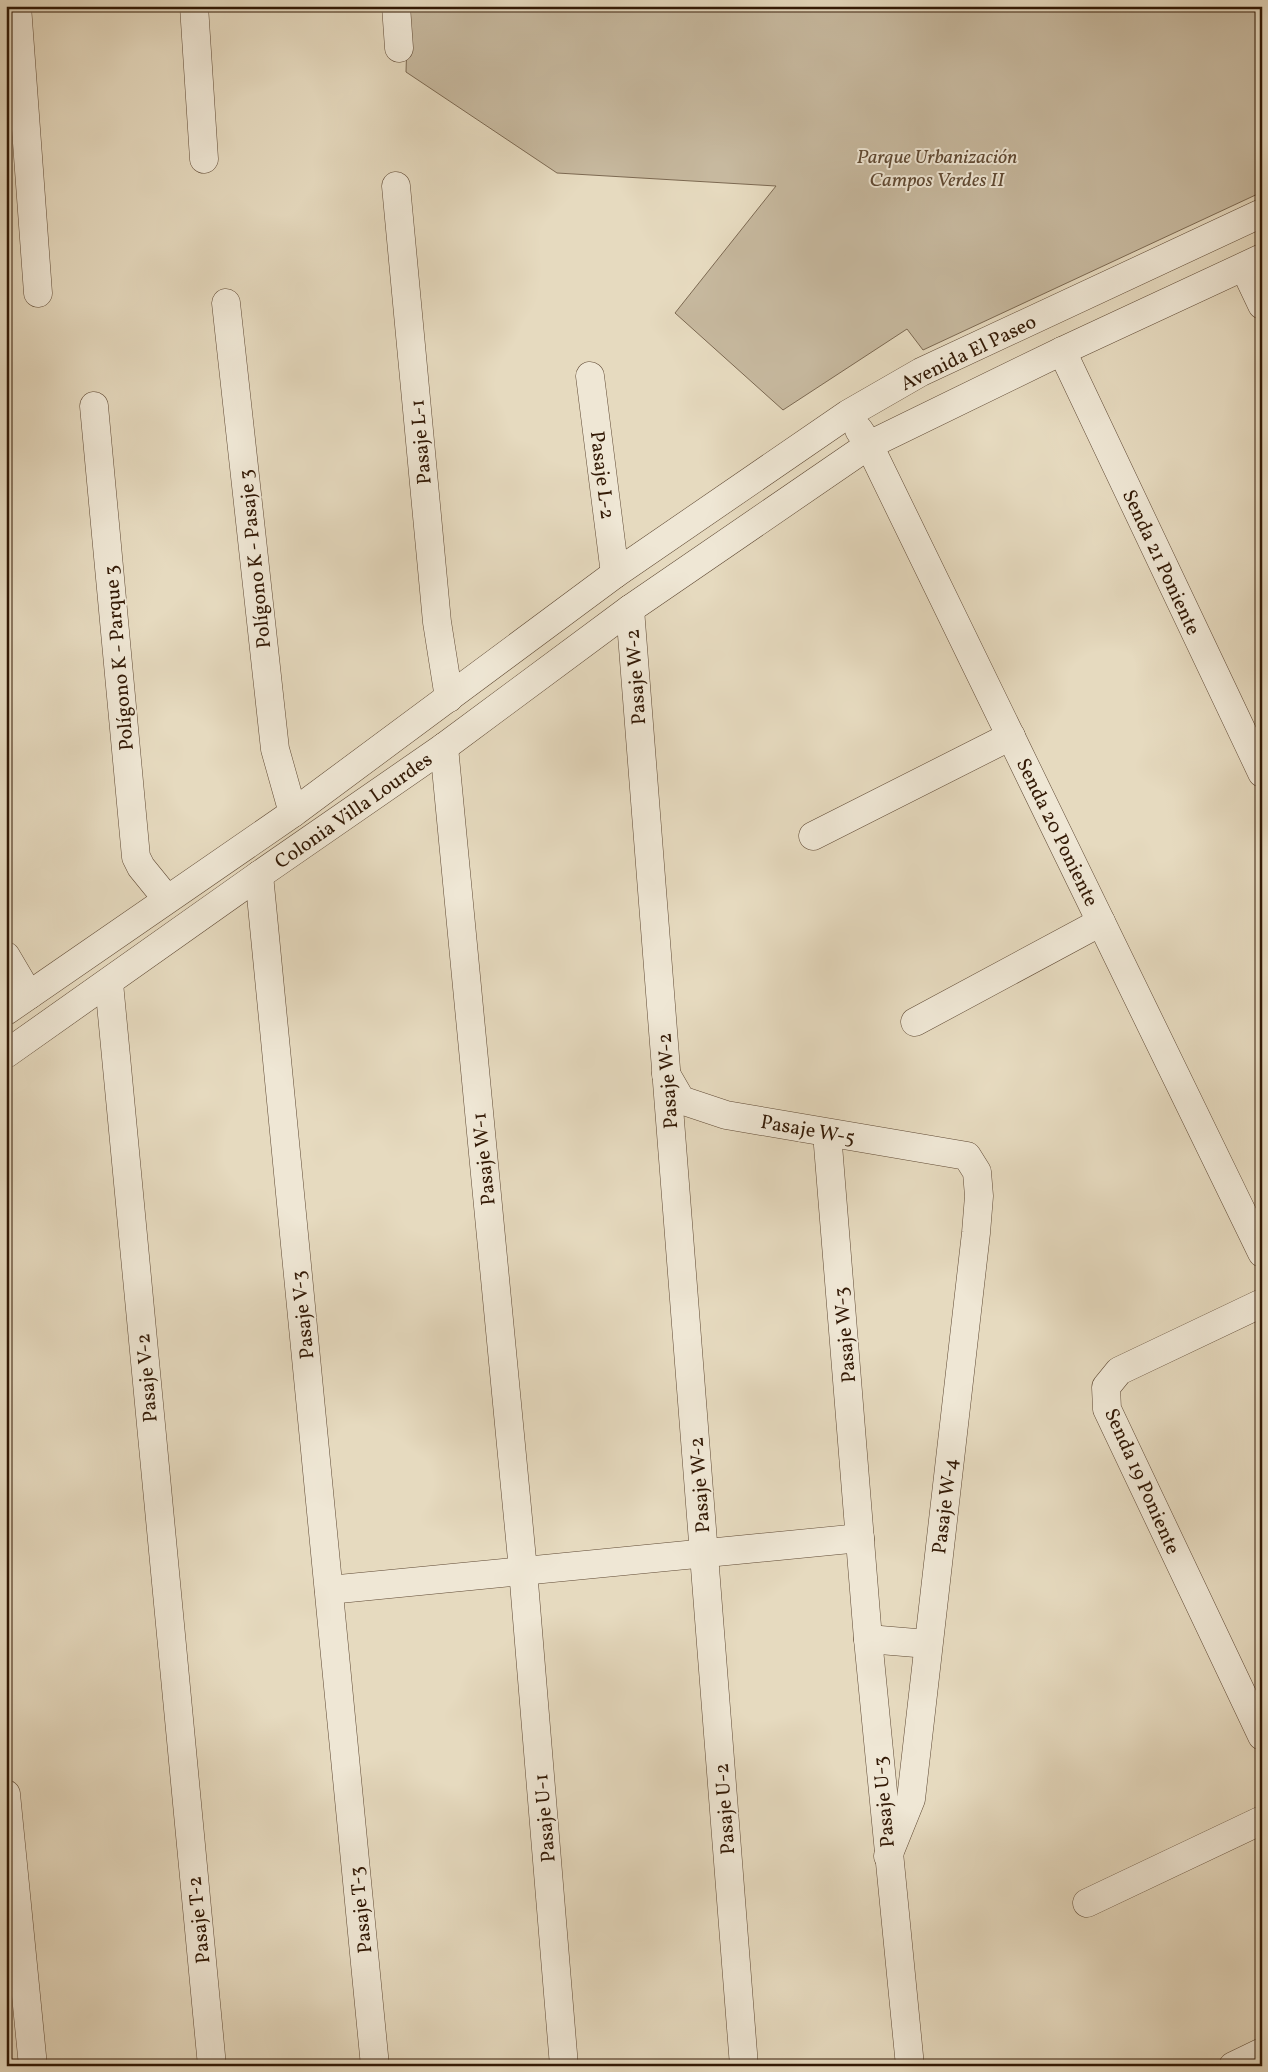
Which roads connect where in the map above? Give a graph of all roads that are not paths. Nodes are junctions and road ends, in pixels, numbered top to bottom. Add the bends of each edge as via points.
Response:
1 (17, 6) edge
2 (194, 6) edge
3 (396, 6) edge
4 (399, 48) dead end
5 (204, 159) dead end
6 (396, 186) dead end
7 (1262, 213) edge
8 (1253, 263) edge
9 (38, 293) dead end
10 (226, 303) dead end
11 (1262, 306) edge
12 (1062, 351) junction
13 (590, 376) dead end
14 (94, 406) dead end
15 (848, 414) junction
16 (869, 445) junction
17 (691, 522) joint
18 (697, 562) joint
19 (615, 574) junction
20 (630, 609) junction
21 (449, 698) junction
22 (1011, 736) junction
23 (444, 747) junction
24 (1262, 773) edge
25 (293, 813) junction
26 (813, 836) dead end
27 (259, 875) junction
28 (167, 899) junction
29 (1101, 922) junction
30 (6, 956) edge
31 (109, 982) junction
32 (28, 995) junction
33 (6, 1011) edge
34 (915, 1022) dead end
35 (6, 1054) edge
36 (666, 1074) junction
37 (827, 1133) junction
38 (967, 1156) joint
39 (1262, 1253) edge
40 (1262, 1303) edge
41 (860, 1538) junction
42 (704, 1553) junction
43 (524, 1570) junction
44 (329, 1590) junction
45 (868, 1638) junction
46 (928, 1644) junction
47 (1262, 1736) edge
48 (344, 1754) joint
49 (184, 1774) joint
50 (6, 1794) edge
51 (1262, 1820) edge
52 (888, 1856) junction
53 (1087, 1904) dead end
54 (1262, 2052) edge
55 (33, 2066) edge
56 (212, 2066) edge
57 (375, 2066) edge
58 (564, 2066) edge
59 (744, 2066) edge
60 (910, 2066) edge
61 (1233, 2066) edge

1 - 9 street
2 - 5 street
3 - 4 street
6 - 21 street, Pasaje L-1 via 437,622
7 - 15 street, Avenida El Paseo via 922,372
8 - 11 street
8 - 12 street, Avenida El Paseo
10 - 25 street, Polígono K - Pasaje 3 via 275,749
12 - 16 street, Avenida El Paseo
12 - 24 street, Senda 21 Poniente
13 - 19 street, Pasaje L-2
14 - 28 street, Polígono K - Parque 3 via 136,858
15 - 16 street, Senda 20 Poniente
15 - 17 street, Avenida El Paseo
16 - 18 street, Avenida El Paseo
16 - 22 street, Senda 20 Poniente
17 - 19 street, Colonia Villa Lourdes
18 - 20 street, Colonia Villa Lourdes
19 - 21 street, Colonia Villa Lourdes
20 - 23 street, Colonia Villa Lourdes
20 - 36 street, Pasaje W-2
21 - 25 street, Colonia Villa Lourdes
22 - 26 street
22 - 29 street, Senda 20 Poniente
23 - 27 street, Colonia Villa Lourdes
23 - 43 street, Pasaje W-1
25 - 28 street, Colonia Villa Lourdes
27 - 31 street, Colonia Villa Lourdes
27 - 44 street, Pasaje V-3
28 - 32 street, Colonia Villa Lourdes
29 - 34 street
29 - 39 street, Senda 20 Poniente
30 - 32 street
31 - 35 street, Colonia Villa Lourdes
31 - 49 street, Pasaje V-2
32 - 33 street, Colonia Villa Lourdes
36 - 37 street, Pasaje W-5 via 681,1100 726,1116
36 - 42 street, Pasaje W-2
37 - 38 street, Pasaje W-5
37 - 41 street, Pasaje W-3
38 - 46 street, Pasaje W-4 via 977,1172 979,1196
40 - 47 street, Senda 19 Poniente via 1119,1371 1106,1387 1107,1410
41 - 42 street
41 - 45 street, Pasaje U-3
42 - 43 street
42 - 59 street, Pasaje U-2
43 - 44 street
43 - 58 street, Pasaje U-1
44 - 48 street, Pasaje V-3
45 - 46 street
45 - 52 street, Pasaje U-3
46 - 52 street, Pasaje W-4 via 911,1799
48 - 57 street, Pasaje T-3
49 - 56 street, Pasaje T-2
50 - 55 street
51 - 53 street
52 - 60 street, Pasaje U-3
54 - 61 street

